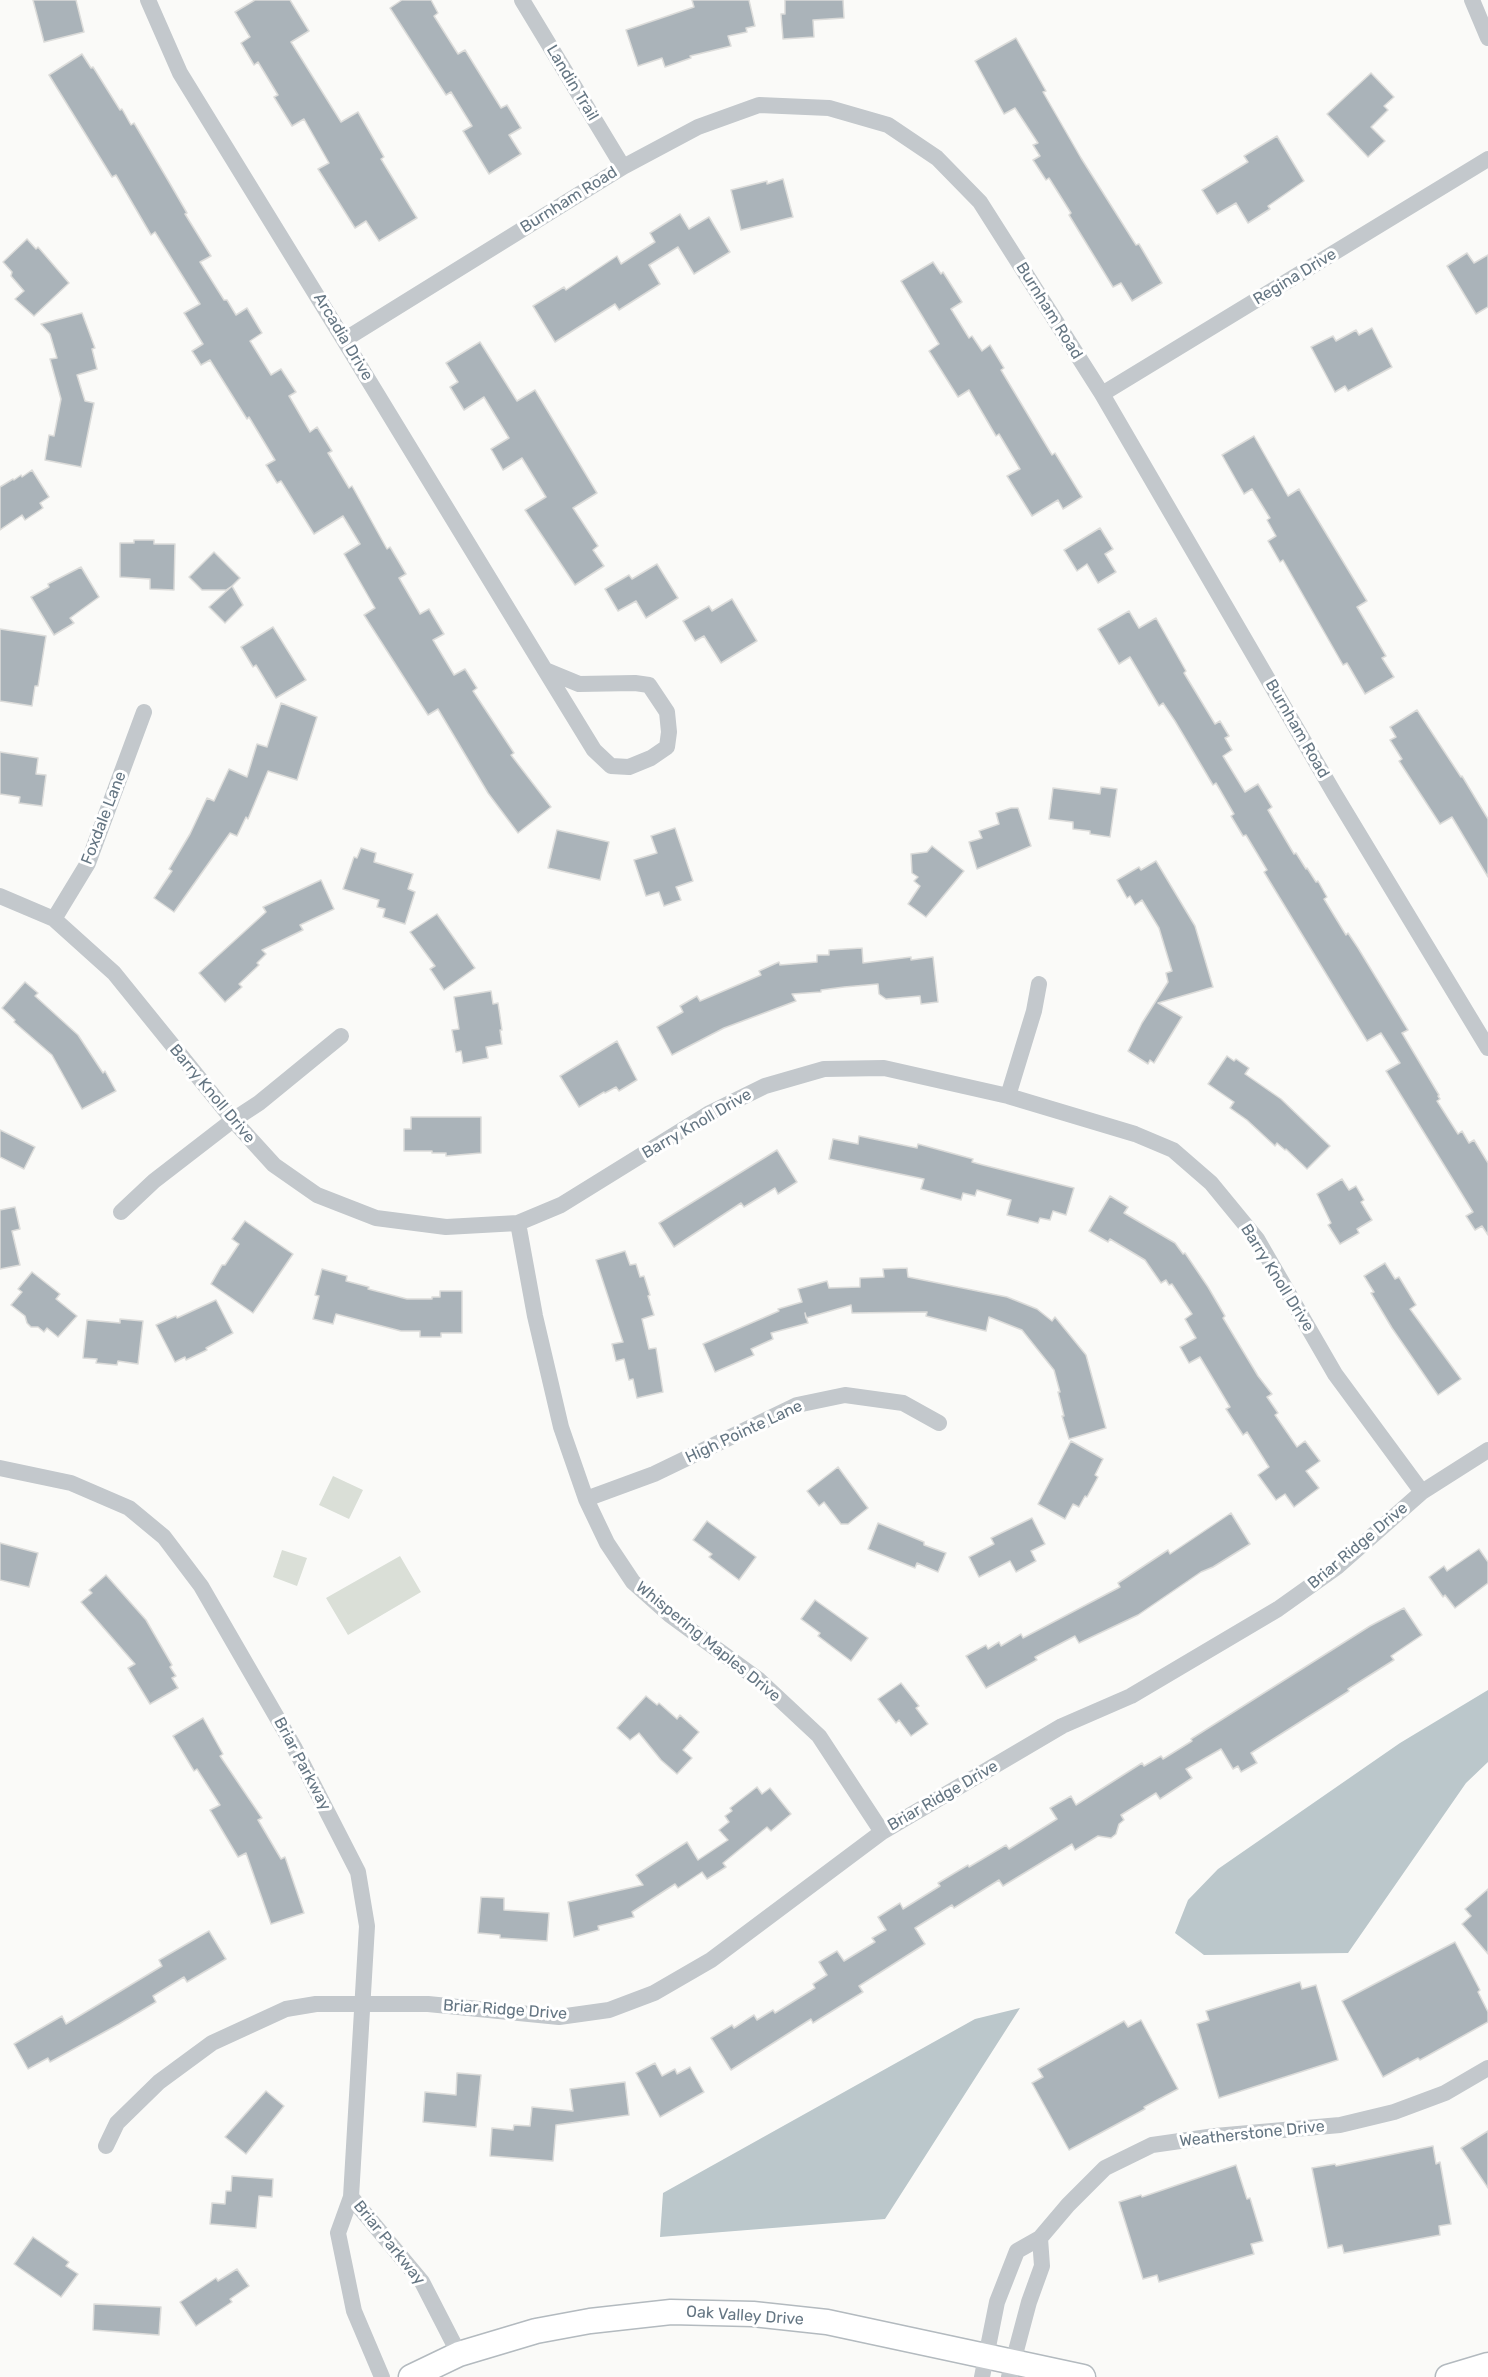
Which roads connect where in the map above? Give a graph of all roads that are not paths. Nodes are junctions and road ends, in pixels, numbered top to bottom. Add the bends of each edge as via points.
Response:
1 (148, 0) edge
2 (522, 0) edge
3 (1472, 0) edge
4 (1488, 38) edge
5 (1488, 159) edge
6 (623, 167) junction
7 (344, 340) junction
8 (1102, 394) junction
9 (545, 670) junction
10 (144, 712) dead end
11 (0, 897) edge
12 (54, 919) junction
13 (1039, 984) dead end
14 (341, 1036) dead end
15 (1488, 1048) edge
16 (1008, 1096) junction
17 (232, 1120) junction
18 (121, 1212) dead end
19 (519, 1223) junction
20 (939, 1423) dead end
21 (1488, 1450) edge
22 (0, 1468) edge
23 (1422, 1492) junction
24 (585, 1499) junction
25 (882, 1832) junction
26 (361, 2005) junction
27 (1488, 2068) edge
28 (106, 2146) dead end
29 (351, 2197) junction
30 (1040, 2238) junction
31 (459, 2354) junction
32 (1488, 2365) edge
33 (984, 2367) edge
34 (1010, 2370) edge
35 (382, 2377) edge
36 (411, 2377) edge
37 (1083, 2377) edge
38 (1448, 2377) edge

1 - 7 street, Arcadia Drive via 180,73
2 - 6 street, Landin Trail
3 - 4 street
5 - 8 street, Regina Drive
6 - 7 street, Burnham Road
6 - 8 street, Burnham Road via 698,127 759,105 829,108 888,125 937,158 980,202
7 - 9 street, Arcadia Drive
8 - 15 street, Burnham Road via 1334,793
9 - 9 street, Arcadia Drive via 594,750 611,766 629,766 667,747 668,712 649,685 579,684
10 - 12 street, Foxdale Lane via 88,863
11 - 12 street, Barry Knoll Drive
12 - 17 street, Barry Knoll Drive via 114,973
13 - 16 street
14 - 17 street via 259,1103
16 - 19 street, Barry Knoll Drive via 884,1068 824,1069 765,1086 718,1109 561,1205
16 - 23 street, Barry Knoll Drive via 1173,1150 1211,1183 1257,1239 1335,1374
17 - 18 street via 154,1180
17 - 19 street, Barry Knoll Drive via 274,1165 317,1195 376,1218 446,1227
19 - 24 street, Whispering Maples Drive via 535,1316 561,1427
20 - 24 street, High Pointe Lane via 903,1403 845,1395 797,1405 654,1474
21 - 23 street, Briar Ridge Drive
22 - 26 street, Briar Parkway via 71,1484 129,1508 164,1537 201,1586 294,1747 358,1872 367,1926
23 - 25 street, Briar Ridge Drive via 1337,1567 1278,1610 1131,1696 1062,1726
24 - 25 street, Whispering Maples Drive via 633,1582 670,1615 759,1680 819,1736
25 - 26 street, Briar Ridge Drive via 711,1960 654,1993 609,2010 559,2017 428,2004
26 - 28 street, Briar Ridge Drive via 316,2004 286,2009 212,2043 159,2082 117,2123
26 - 29 street, Briar Parkway
27 - 30 street, Weatherstone Drive via 1445,2093 1340,2125 1152,2145 1105,2168
29 - 31 street, Briar Parkway via 422,2282
29 - 35 street, Briar Parkway via 338,2233 354,2311
30 - 33 street, Weatherstone Drive via 1017,2251 1005,2277
30 - 34 street via 1042,2266
31 - 33 street, Oak Valley Drive via 536,2331 590,2321 671,2312 753,2314 827,2322
31 - 36 street, Oak Valley Drive
32 - 38 street
33 - 34 street, Oak Valley Drive
34 - 37 street, Oak Valley Drive

